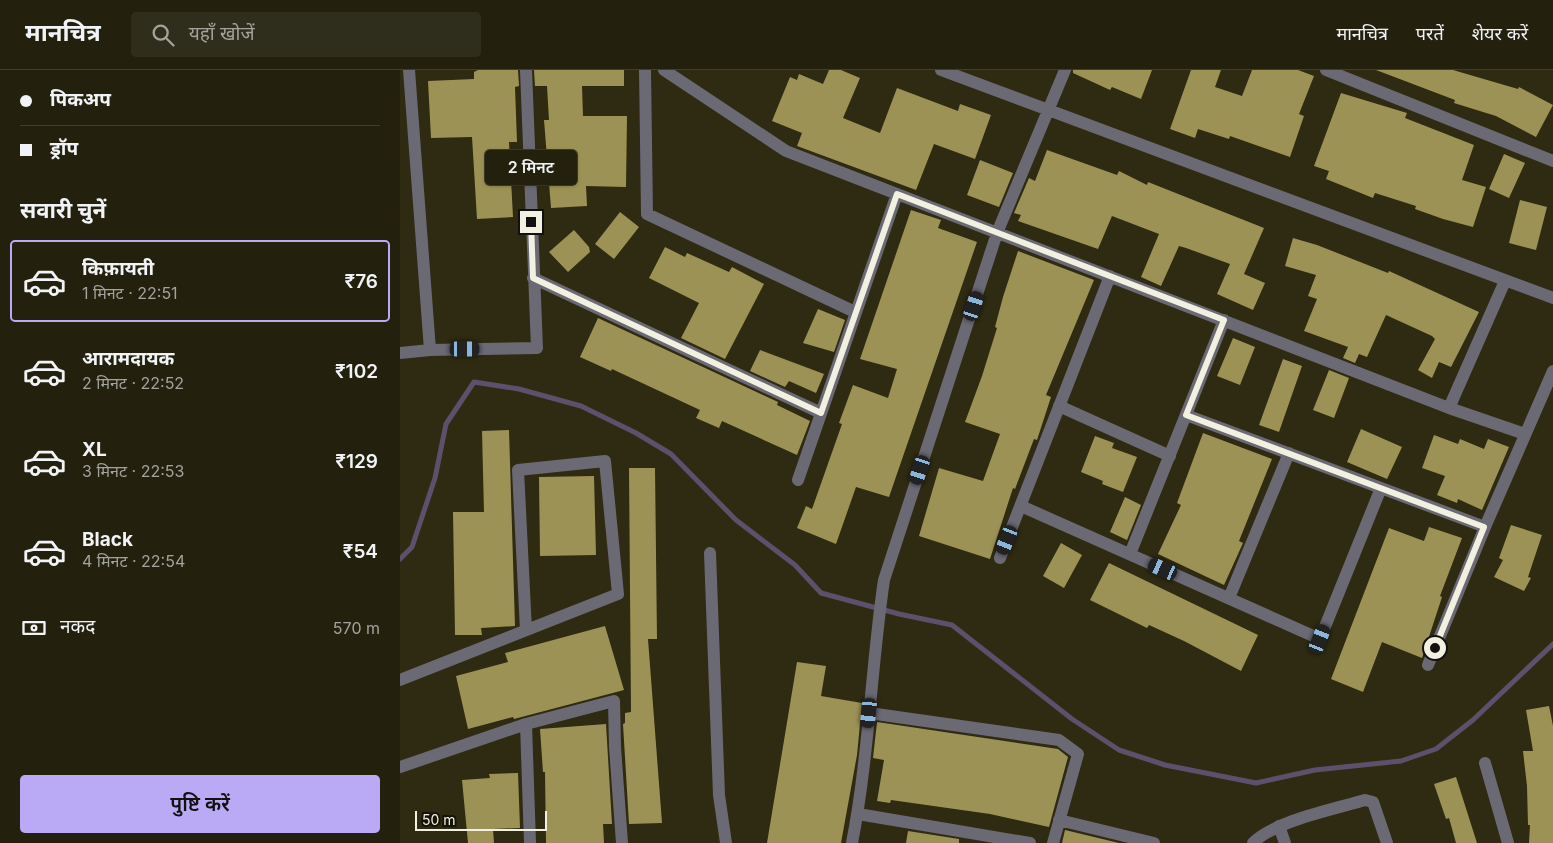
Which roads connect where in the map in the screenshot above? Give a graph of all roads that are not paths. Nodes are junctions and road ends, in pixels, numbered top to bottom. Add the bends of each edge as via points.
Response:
1 (409, 70) edge
2 (526, 70) edge
3 (645, 70) edge
4 (664, 70) edge
5 (941, 70) edge
6 (1065, 70) edge
7 (1326, 70) edge
8 (1047, 110) junction
9 (1553, 161) edge
10 (897, 194) junction
11 (997, 233) junction
12 (1110, 276) junction
13 (533, 278) junction
14 (1505, 280) junction
15 (1553, 298) edge
16 (855, 312) junction
17 (1224, 320) junction
18 (430, 350) junction
19 (400, 353) edge
20 (1553, 371) edge
21 (1059, 406) junction
22 (1449, 408) junction
23 (821, 413) junction
24 (1186, 415) junction
25 (1525, 434) junction
26 (1289, 453) junction
27 (1170, 456) junction
28 (798, 480) dead end
29 (1381, 488) junction
30 (1021, 506) junction
31 (1484, 527) junction
32 (710, 553) dead end
33 (1130, 554) junction
34 (1000, 558) dead end
35 (1229, 598) junction
36 (526, 630) junction
37 (1428, 665) dead end
38 (400, 680) edge
39 (869, 713) junction
40 (526, 724) junction
41 (1485, 762) dead end
42 (400, 767) edge
43 (858, 814) junction
44 (1059, 820) junction
45 (1279, 826) junction
46 (530, 843) edge
47 (622, 843) edge
48 (726, 843) edge
49 (852, 843) edge
50 (1030, 843) edge
51 (1053, 843) edge
52 (1154, 843) edge
53 (1253, 843) edge
54 (1284, 843) edge
55 (1388, 843) edge
56 (1508, 843) edge

1 - 18 street
2 - 13 street
3 - 16 street via 647,214
4 - 10 street via 786,151
5 - 8 street
6 - 8 street
7 - 9 street
8 - 11 street
8 - 14 street
10 - 11 street
10 - 16 street
11 - 12 street
11 - 39 street via 884,580
12 - 17 street
12 - 21 street
13 - 18 street via 537,348
13 - 23 street
14 - 15 street
14 - 22 street
16 - 23 street
17 - 22 street
17 - 24 street
18 - 19 street
20 - 25 street
21 - 27 street
21 - 30 street
22 - 25 street
23 - 28 street
24 - 26 street
24 - 27 street
25 - 31 street
26 - 29 street
26 - 35 street
27 - 33 street
29 - 31 street
29 - 35 street via 1320,639
30 - 33 street
30 - 34 street
31 - 37 street
32 - 48 street via 719,795
33 - 35 street
36 - 36 street via 618,594 605,461 518,470
36 - 38 street
39 - 43 street
39 - 44 street via 1059,740 1078,754
40 - 42 street
40 - 46 street
40 - 47 street via 614,701
41 - 56 street
43 - 49 street
43 - 50 street
44 - 51 street
44 - 52 street
45 - 53 street via 1259,836
45 - 54 street
45 - 55 street via 1370,800 1374,802

